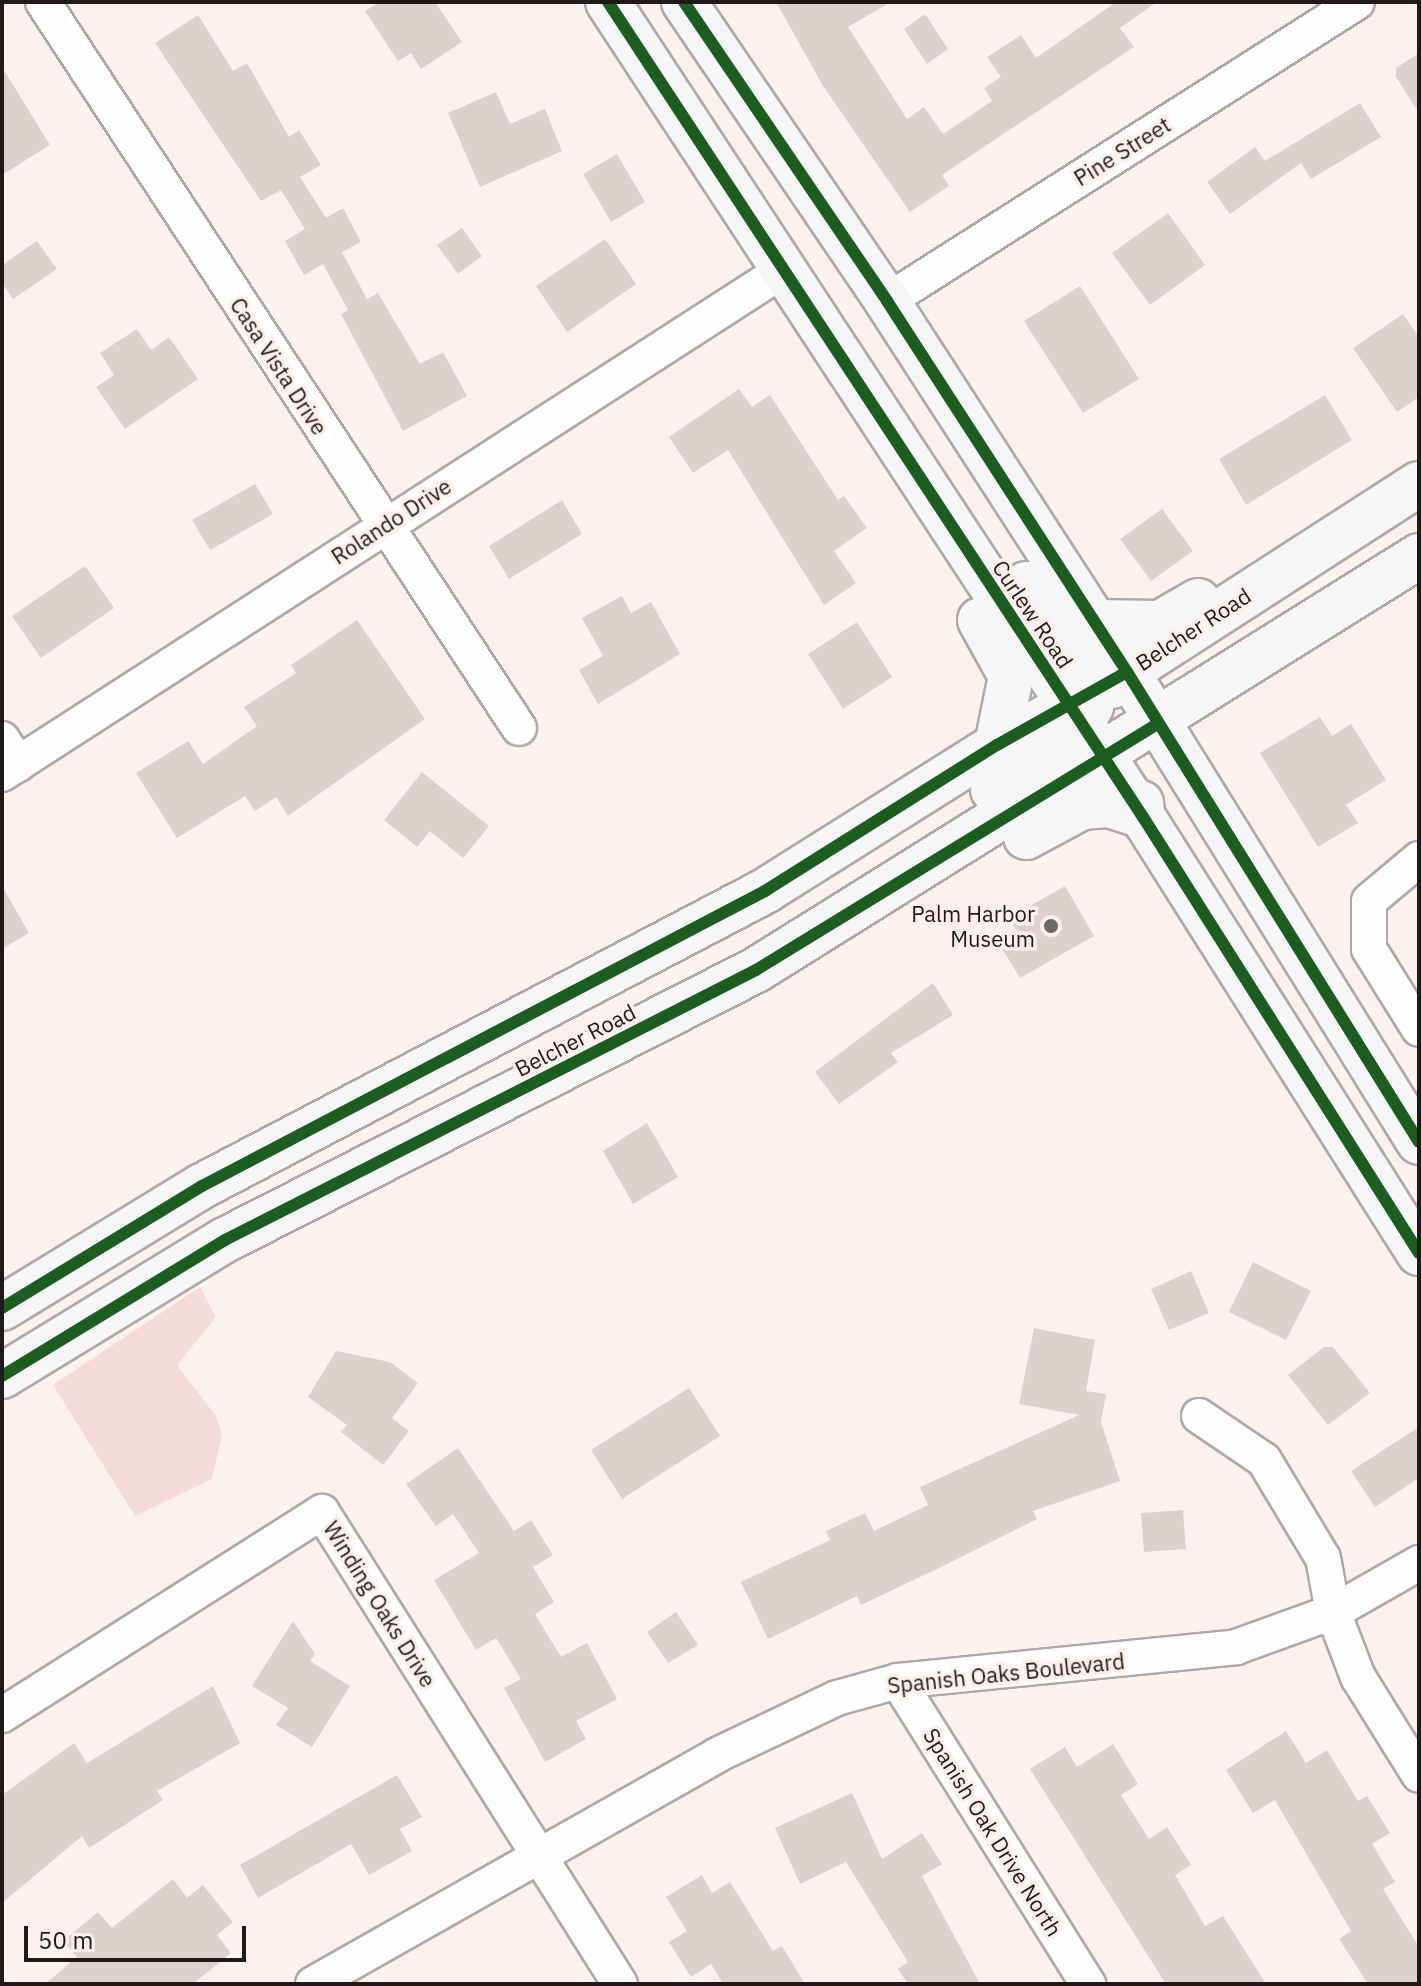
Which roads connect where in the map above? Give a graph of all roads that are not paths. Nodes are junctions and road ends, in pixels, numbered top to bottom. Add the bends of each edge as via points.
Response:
1 (43, 2) edge
2 (608, 2) edge
3 (684, 2) edge
4 (1357, 2) edge
5 (686, 123) junction
6 (782, 271) junction
7 (887, 301) junction
8 (851, 376) junction
9 (1419, 470) edge
10 (1419, 484) edge
11 (1419, 514) edge
12 (383, 526) junction
13 (1419, 556) edge
14 (1419, 582) edge
15 (1095, 622) junction
16 (1116, 716) junction
17 (519, 728) dead end
18 (997, 745) junction
19 (7, 759) edge
20 (1203, 796) junction
21 (1142, 816) junction
22 (1419, 859) edge
23 (1419, 1029) edge
24 (529, 1086) junction
25 (1419, 1142) edge
26 (1419, 1153) edge
27 (1419, 1253) edge
28 (2, 1308) edge
29 (2, 1376) edge
30 (1199, 1416) dead end
31 (1419, 1563) edge
32 (1333, 1612) junction
33 (898, 1681) junction
34 (2, 1715) edge
35 (1419, 1775) edge
36 (539, 1854) junction
37 (313, 1984) edge
38 (620, 1984) edge
39 (1088, 1984) edge

1 - 12 street, Casa Vista Drive
2 - 5 main road, Curlew Road
3 - 7 main road, Curlew Road
4 - 7 street, Pine Street
5 - 6 main road, Curlew Road
5 - 16 main road via 808,256
6 - 8 main road, Curlew Road
6 - 12 street, Rolando Drive
7 - 15 main road, Curlew Road
8 - 16 main road, Curlew Road
8 - 18 main road via 880,467 1007,659 1012,695
9 - 15 main road via 1164,621
10 - 16 main road, Belcher Road
11 - 16 main road via 1201,654
12 - 17 street, Casa Vista Drive
12 - 19 street, Rolando Drive
13 - 16 main road, Belcher Road via 1208,692
14 - 20 main road via 1220,711 1203,731
15 - 16 main road, Curlew Road
16 - 18 main road, Belcher Road
16 - 20 main road, Curlew Road
16 - 21 main road, Curlew Road
16 - 24 main road, Belcher Road via 756,970
16 - 26 main road via 1182,809 1359,1092
18 - 28 main road, Belcher Road via 765,891 202,1186
20 - 25 main road, Curlew Road
21 - 24 main road via 1109,805 1058,817 771,996 666,1042
21 - 27 main road, Curlew Road
22 - 23 street via 1369,901 1369,949
24 - 29 main road, Belcher Road via 225,1240
30 - 32 street via 1264,1460 1323,1558
31 - 32 street, Spanish Oaks Boulevard
32 - 33 street, Spanish Oaks Boulevard via 1236,1647
32 - 35 street via 1358,1677
33 - 36 street, Spanish Oaks Boulevard via 837,1698 717,1755
33 - 39 street, Spanish Oak Drive North
34 - 36 street, Winding Oaks Drive via 322,1512
36 - 37 street, Spanish Oaks Boulevard
36 - 38 street

